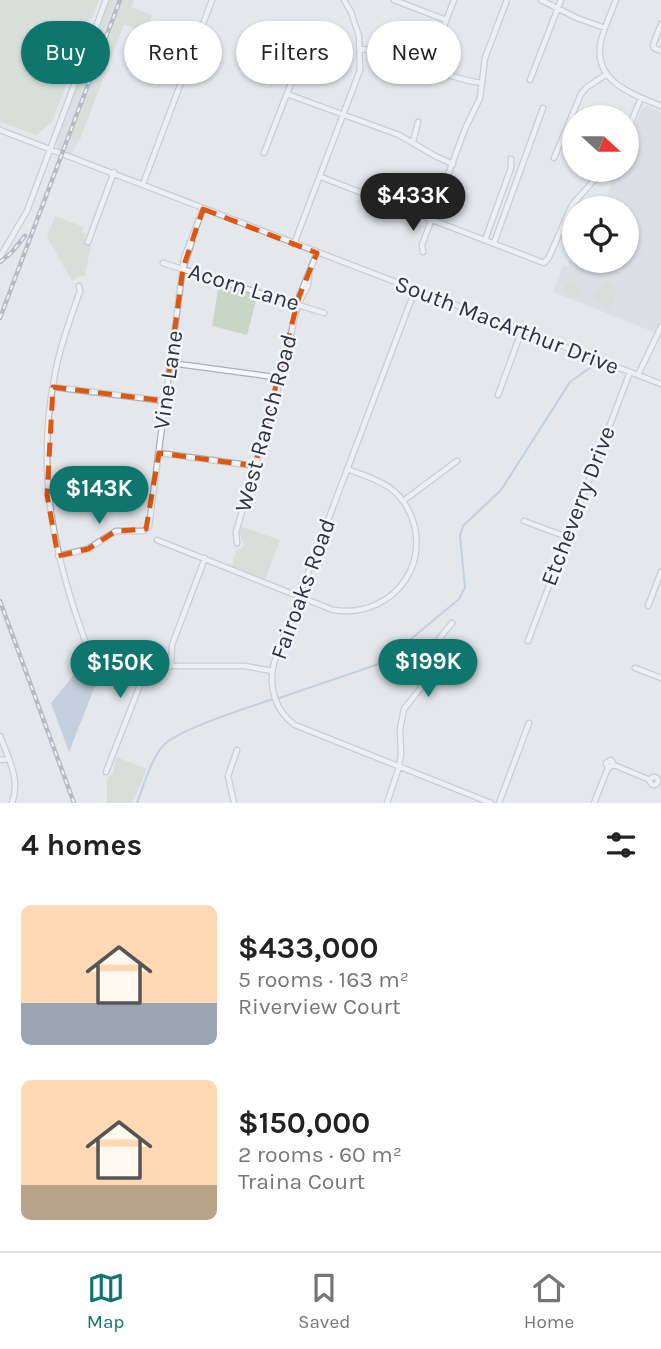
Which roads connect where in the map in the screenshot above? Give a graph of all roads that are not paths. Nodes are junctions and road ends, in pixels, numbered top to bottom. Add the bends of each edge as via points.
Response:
1 (106, 0) edge
2 (212, 0) edge
3 (344, 0) edge
4 (394, 0) edge
5 (454, 0) edge
6 (508, 0) edge
7 (541, 0) edge
8 (561, 0) edge
9 (616, 0) edge
10 (558, 9) junction
11 (446, 20) joint
12 (661, 24) edge
13 (605, 28) junction
14 (361, 50) junction
15 (367, 50) edge
16 (661, 51) edge
17 (607, 74) junction
18 (461, 80) edge
19 (530, 80) dead end
20 (482, 83) junction
21 (291, 84) edge
22 (287, 94) junction
23 (641, 98) junction
24 (638, 105) edge
25 (661, 106) edge
26 (543, 108) dead end
27 (344, 116) junction
28 (418, 122) dead end
29 (0, 130) edge
30 (413, 142) junction
31 (50, 149) junction
32 (264, 153) dead end
33 (554, 158) dead end
34 (511, 159) dead end
35 (453, 163) junction
36 (114, 173) junction
37 (321, 177) junction
38 (592, 182) edge
39 (143, 184) junction
40 (203, 209) junction
41 (432, 220) junction
42 (485, 240) junction
43 (88, 242) dead end
44 (494, 243) junction
45 (295, 244) junction
46 (423, 251) dead end
47 (317, 253) junction
48 (0, 257) edge
49 (163, 263) dead end
50 (183, 268) junction
51 (79, 286) dead end
52 (415, 290) junction
53 (298, 304) junction
54 (324, 313) dead end
55 (661, 327) edge
56 (522, 330) junction
57 (171, 363) junction
58 (630, 372) junction
59 (638, 375) junction
60 (281, 378) junction
61 (661, 384) edge
62 (52, 387) junction
63 (498, 395) dead end
64 (165, 401) junction
65 (159, 453) junction
66 (457, 461) dead end
67 (255, 466) junction
68 (347, 469) junction
69 (404, 501) junction
70 (524, 521) dead end
71 (566, 537) junction
72 (157, 540) dead end
73 (237, 543) dead end
74 (58, 556) junction
75 (205, 558) junction
76 (661, 572) edge
77 (299, 597) junction
78 (648, 606) dead end
79 (452, 623) dead end
80 (528, 640) dead end
81 (87, 646) dead end
82 (171, 666) junction
83 (635, 668) dead end
84 (272, 671) junction
85 (661, 678) edge
86 (529, 723) dead end
87 (0, 736) edge
88 (237, 750) dead end
89 (9, 759) junction
90 (0, 760) edge
91 (399, 767) junction
92 (106, 772) dead end
93 (650, 780) dead end
94 (12, 803) edge
95 (234, 803) edge
96 (387, 803) edge
97 (491, 803) edge
98 (499, 803) edge
99 (594, 803) edge

1 - 31 street
2 - 39 street
3 - 14 street via 356,23
4 - 11 street
5 - 11 street
6 - 20 street via 485,58
7 - 10 street
8 - 10 street
9 - 13 street
10 - 13 street
10 - 19 street
12 - 16 street via 653,47
13 - 17 street via 600,50
14 - 15 street
14 - 27 street via 358,77
17 - 23 street via 621,89
17 - 33 street via 581,94
18 - 20 street
20 - 35 street
21 - 22 street
22 - 27 street
22 - 32 street
23 - 24 street
23 - 25 street
26 - 44 street
27 - 30 street
27 - 37 street
28 - 30 street
29 - 31 street
30 - 35 street
31 - 36 street
31 - 48 street via 24,217
34 - 42 street
35 - 41 street
36 - 39 street
36 - 43 street
37 - 41 street
37 - 45 street
38 - 44 street via 572,205 544,263
39 - 40 street
40 - 45 street
40 - 50 street, Vine Lane
41 - 42 street
41 - 46 street
42 - 44 street
45 - 47 street
47 - 52 street, South MacArthur Drive
47 - 53 street, West Ranch Road
49 - 50 street, Acorn Lane
50 - 53 street, Acorn Lane
50 - 57 street, Vine Lane
51 - 62 street
52 - 56 street, South MacArthur Drive
52 - 68 street, Fairoaks Road
53 - 54 street, Acorn Lane
53 - 60 street, West Ranch Road
55 - 59 street
56 - 58 street, South MacArthur Drive
56 - 63 street
57 - 60 street
57 - 64 street, Vine Lane
58 - 59 street, South MacArthur Drive
58 - 71 street, Etcheverry Drive
59 - 61 street, South MacArthur Drive
60 - 67 street, West Ranch Road
62 - 64 street
62 - 74 street via 46,440 47,495
64 - 65 street, Vine Lane
65 - 67 street
65 - 74 street, Vine Lane via 150,521 144,531 116,531 88,549
66 - 69 street
67 - 73 street, West Ranch Road
68 - 69 street via 387,486
68 - 77 street, Fairoaks Road
69 - 77 street via 415,529 416,550 410,572 392,596 352,611 333,610
70 - 71 street
71 - 80 street, Etcheverry Drive
72 - 75 street
74 - 81 street
75 - 77 street
75 - 82 street via 172,645
76 - 78 street
77 - 84 street, Fairoaks Road
79 - 91 street via 439,639 420,688 404,709
82 - 84 street via 245,666
82 - 92 street via 140,685
83 - 85 street
84 - 91 street, Fairoaks Road via 276,703 290,722
86 - 98 street
87 - 89 street
88 - 95 street via 228,776
89 - 90 street
89 - 94 street via 16,781
91 - 96 street
91 - 97 street, Fairoaks Road
93 - 99 street via 611,766

